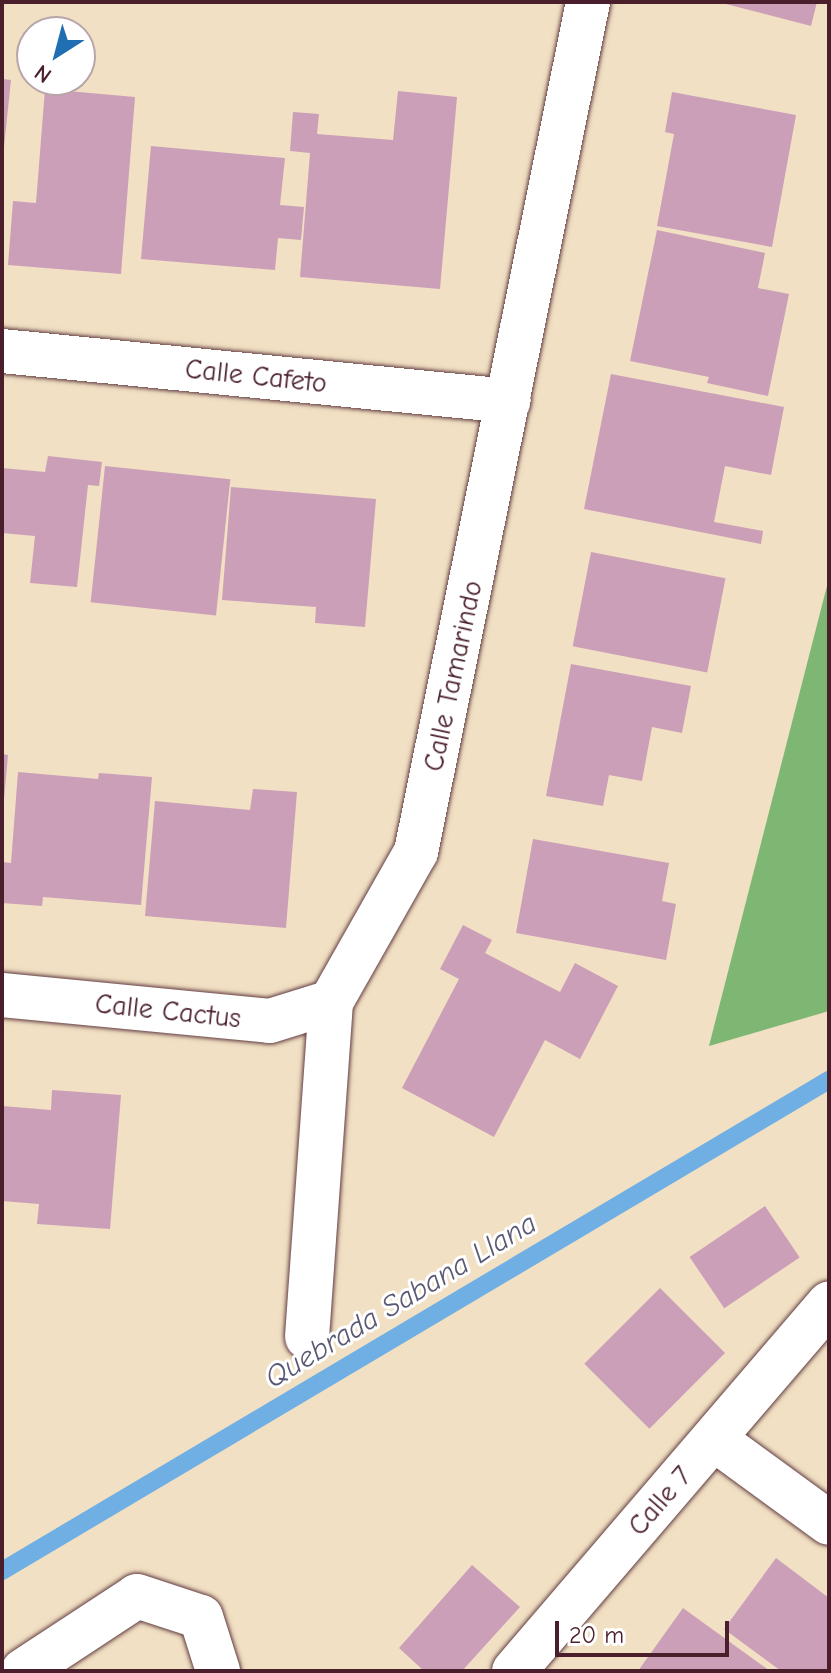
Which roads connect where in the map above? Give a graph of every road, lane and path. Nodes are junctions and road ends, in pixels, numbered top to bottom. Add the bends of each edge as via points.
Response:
1 (588, 2) edge
2 (2, 351) edge
3 (509, 401) junction
4 (2, 995) edge
5 (331, 1002) junction
6 (829, 1304) edge
7 (307, 1337) dead end
8 (714, 1439) junction
9 (829, 1523) edge
10 (23, 1671) edge
11 (218, 1671) edge
12 (514, 1671) edge

1 - 3 street, Calle Tamarindo
2 - 3 street, Calle Cafeto
3 - 5 street, Calle Tamarindo via 416,852
4 - 5 street, Calle Cactus via 270,1021
5 - 7 street, Calle Tamarindo
6 - 8 street
8 - 9 street, Calle 7
8 - 12 street, Calle 7
10 - 11 street via 137,1596 201,1617

